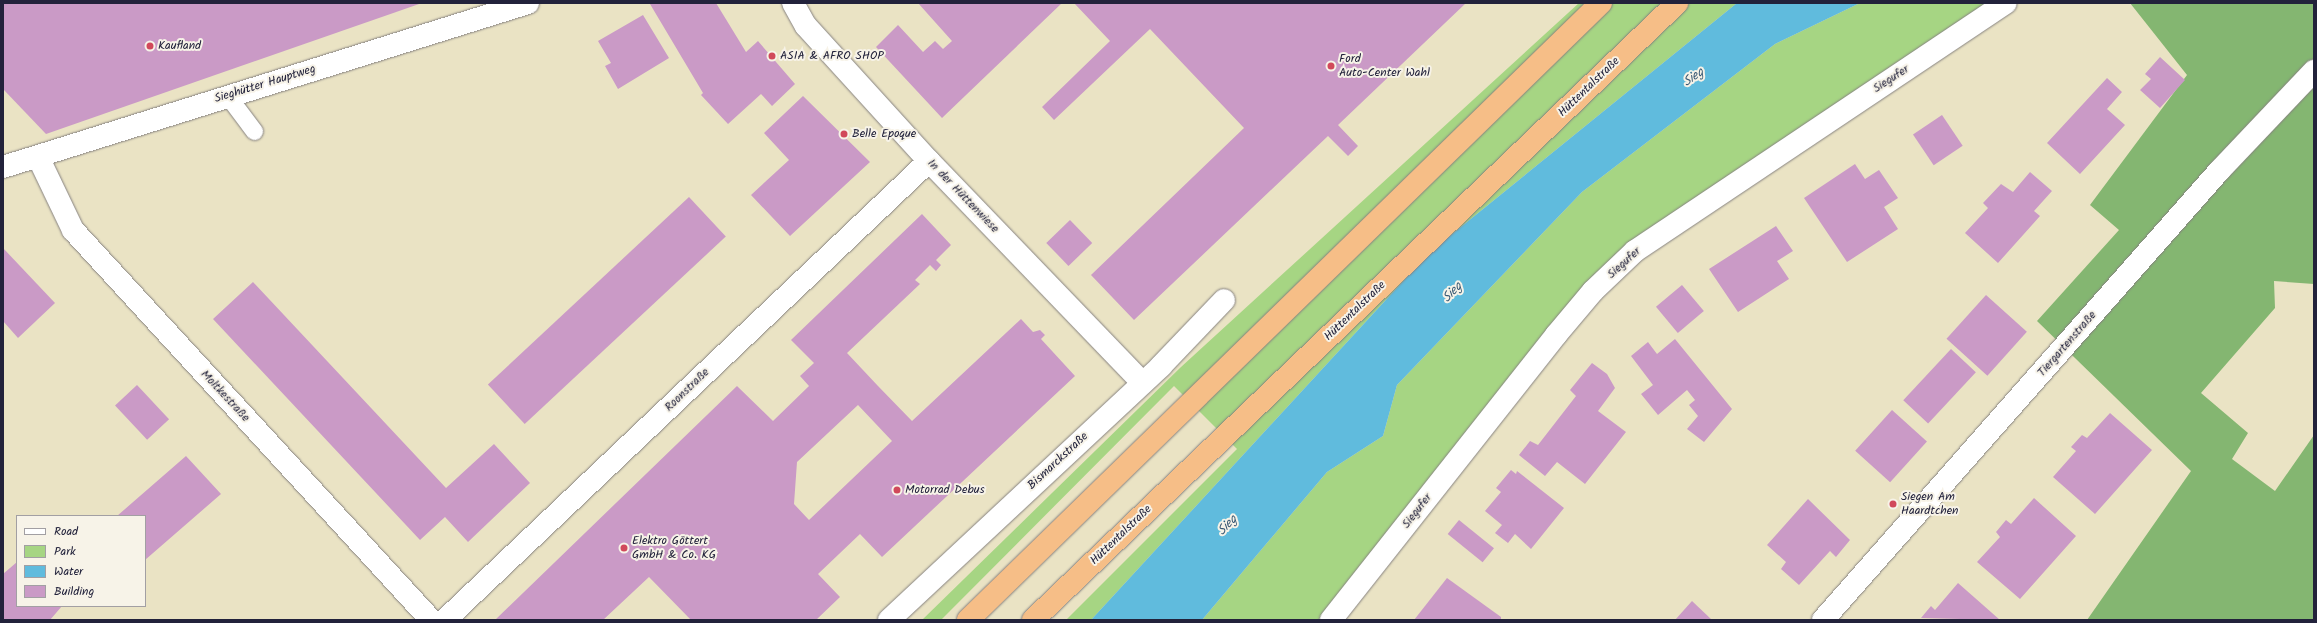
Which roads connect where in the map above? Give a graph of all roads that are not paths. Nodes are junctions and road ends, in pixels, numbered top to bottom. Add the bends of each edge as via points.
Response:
1 (793, 3) edge
2 (1600, 3) edge
3 (1677, 3) edge
4 (2006, 3) edge
5 (522, 4) edge
6 (2314, 71) edge
7 (227, 95) junction
8 (254, 131) dead end
9 (39, 159) junction
10 (929, 161) junction
11 (3, 167) edge
12 (1224, 300) dead end
13 (1142, 382) junction
14 (431, 620) edge
15 (445, 620) edge
16 (889, 620) edge
17 (968, 620) edge
18 (1033, 620) edge
19 (1331, 620) edge
20 (1823, 620) edge

1 - 10 street, In der Hüttenwiese via 806,26
2 - 17 highway
3 - 18 highway, Hüttentalstraße
4 - 19 street, Siegufer via 1636,251 1593,291 1556,335
5 - 7 street, Sieghütter Hauptweg
6 - 20 street, Tiergartenstraße via 2219,171
7 - 8 lane
7 - 9 street, Sieghütter Hauptweg
9 - 11 street, Sieghütter Hauptweg
9 - 14 street, Moltkestraße via 73,230
10 - 13 street, In der Hüttenwiese
10 - 15 street, Roonstraße
12 - 13 street, Bismarckstraße
13 - 16 street, Bismarckstraße

